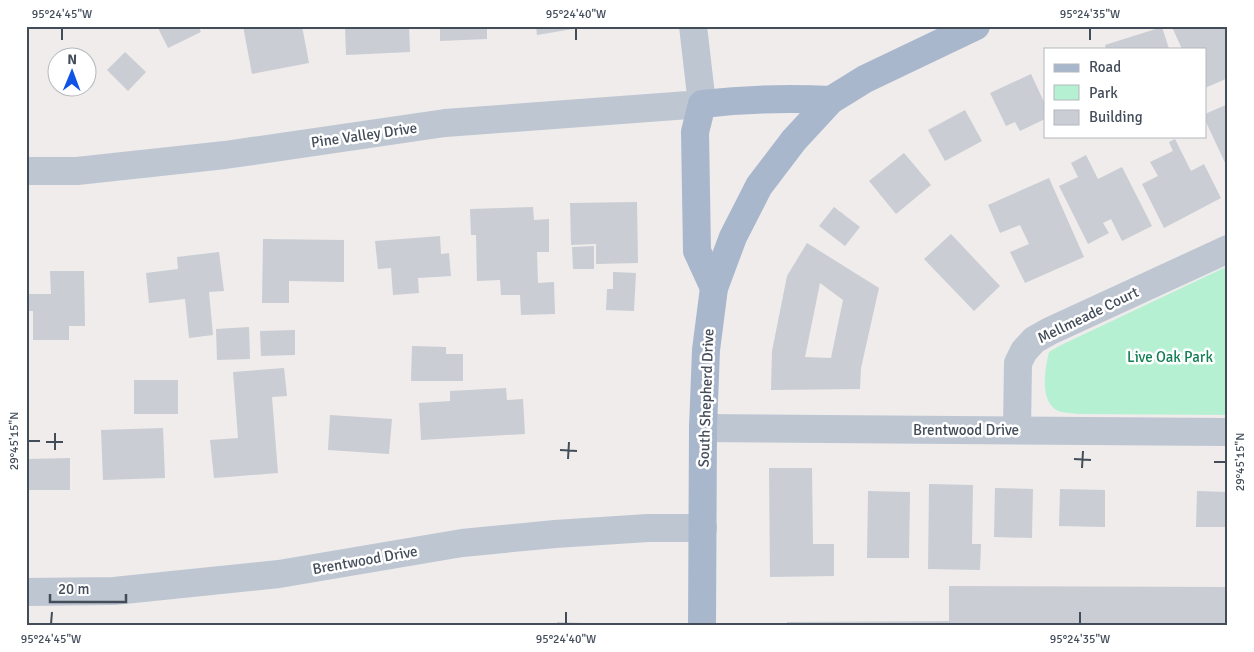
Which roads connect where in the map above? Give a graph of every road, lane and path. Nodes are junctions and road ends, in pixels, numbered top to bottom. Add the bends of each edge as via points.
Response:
1 (693, 26) edge
2 (976, 26) edge
3 (831, 100) junction
4 (702, 104) junction
5 (26, 172) edge
6 (1228, 249) edge
7 (714, 288) junction
8 (704, 428) junction
9 (1016, 430) junction
10 (1228, 432) edge
11 (703, 528) junction
12 (26, 592) edge
13 (702, 626) edge

1 - 4 street
2 - 3 main road, South Shepherd Drive via 865,79
3 - 4 main road via 798,98
3 - 7 main road, South Shepherd Drive via 794,140 759,186 733,237
4 - 5 street, Pine Valley Drive via 445,123 225,155 77,171
4 - 7 main road via 695,132 697,251
6 - 9 street, Mellmeade Court via 1034,340 1018,363
7 - 8 main road, South Shepherd Drive via 706,350
8 - 9 street, Brentwood Drive
8 - 11 main road, South Shepherd Drive
9 - 10 street, Brentwood Drive
11 - 12 street, Brentwood Drive via 546,535 462,543 278,574 114,591
11 - 13 main road, South Shepherd Drive

